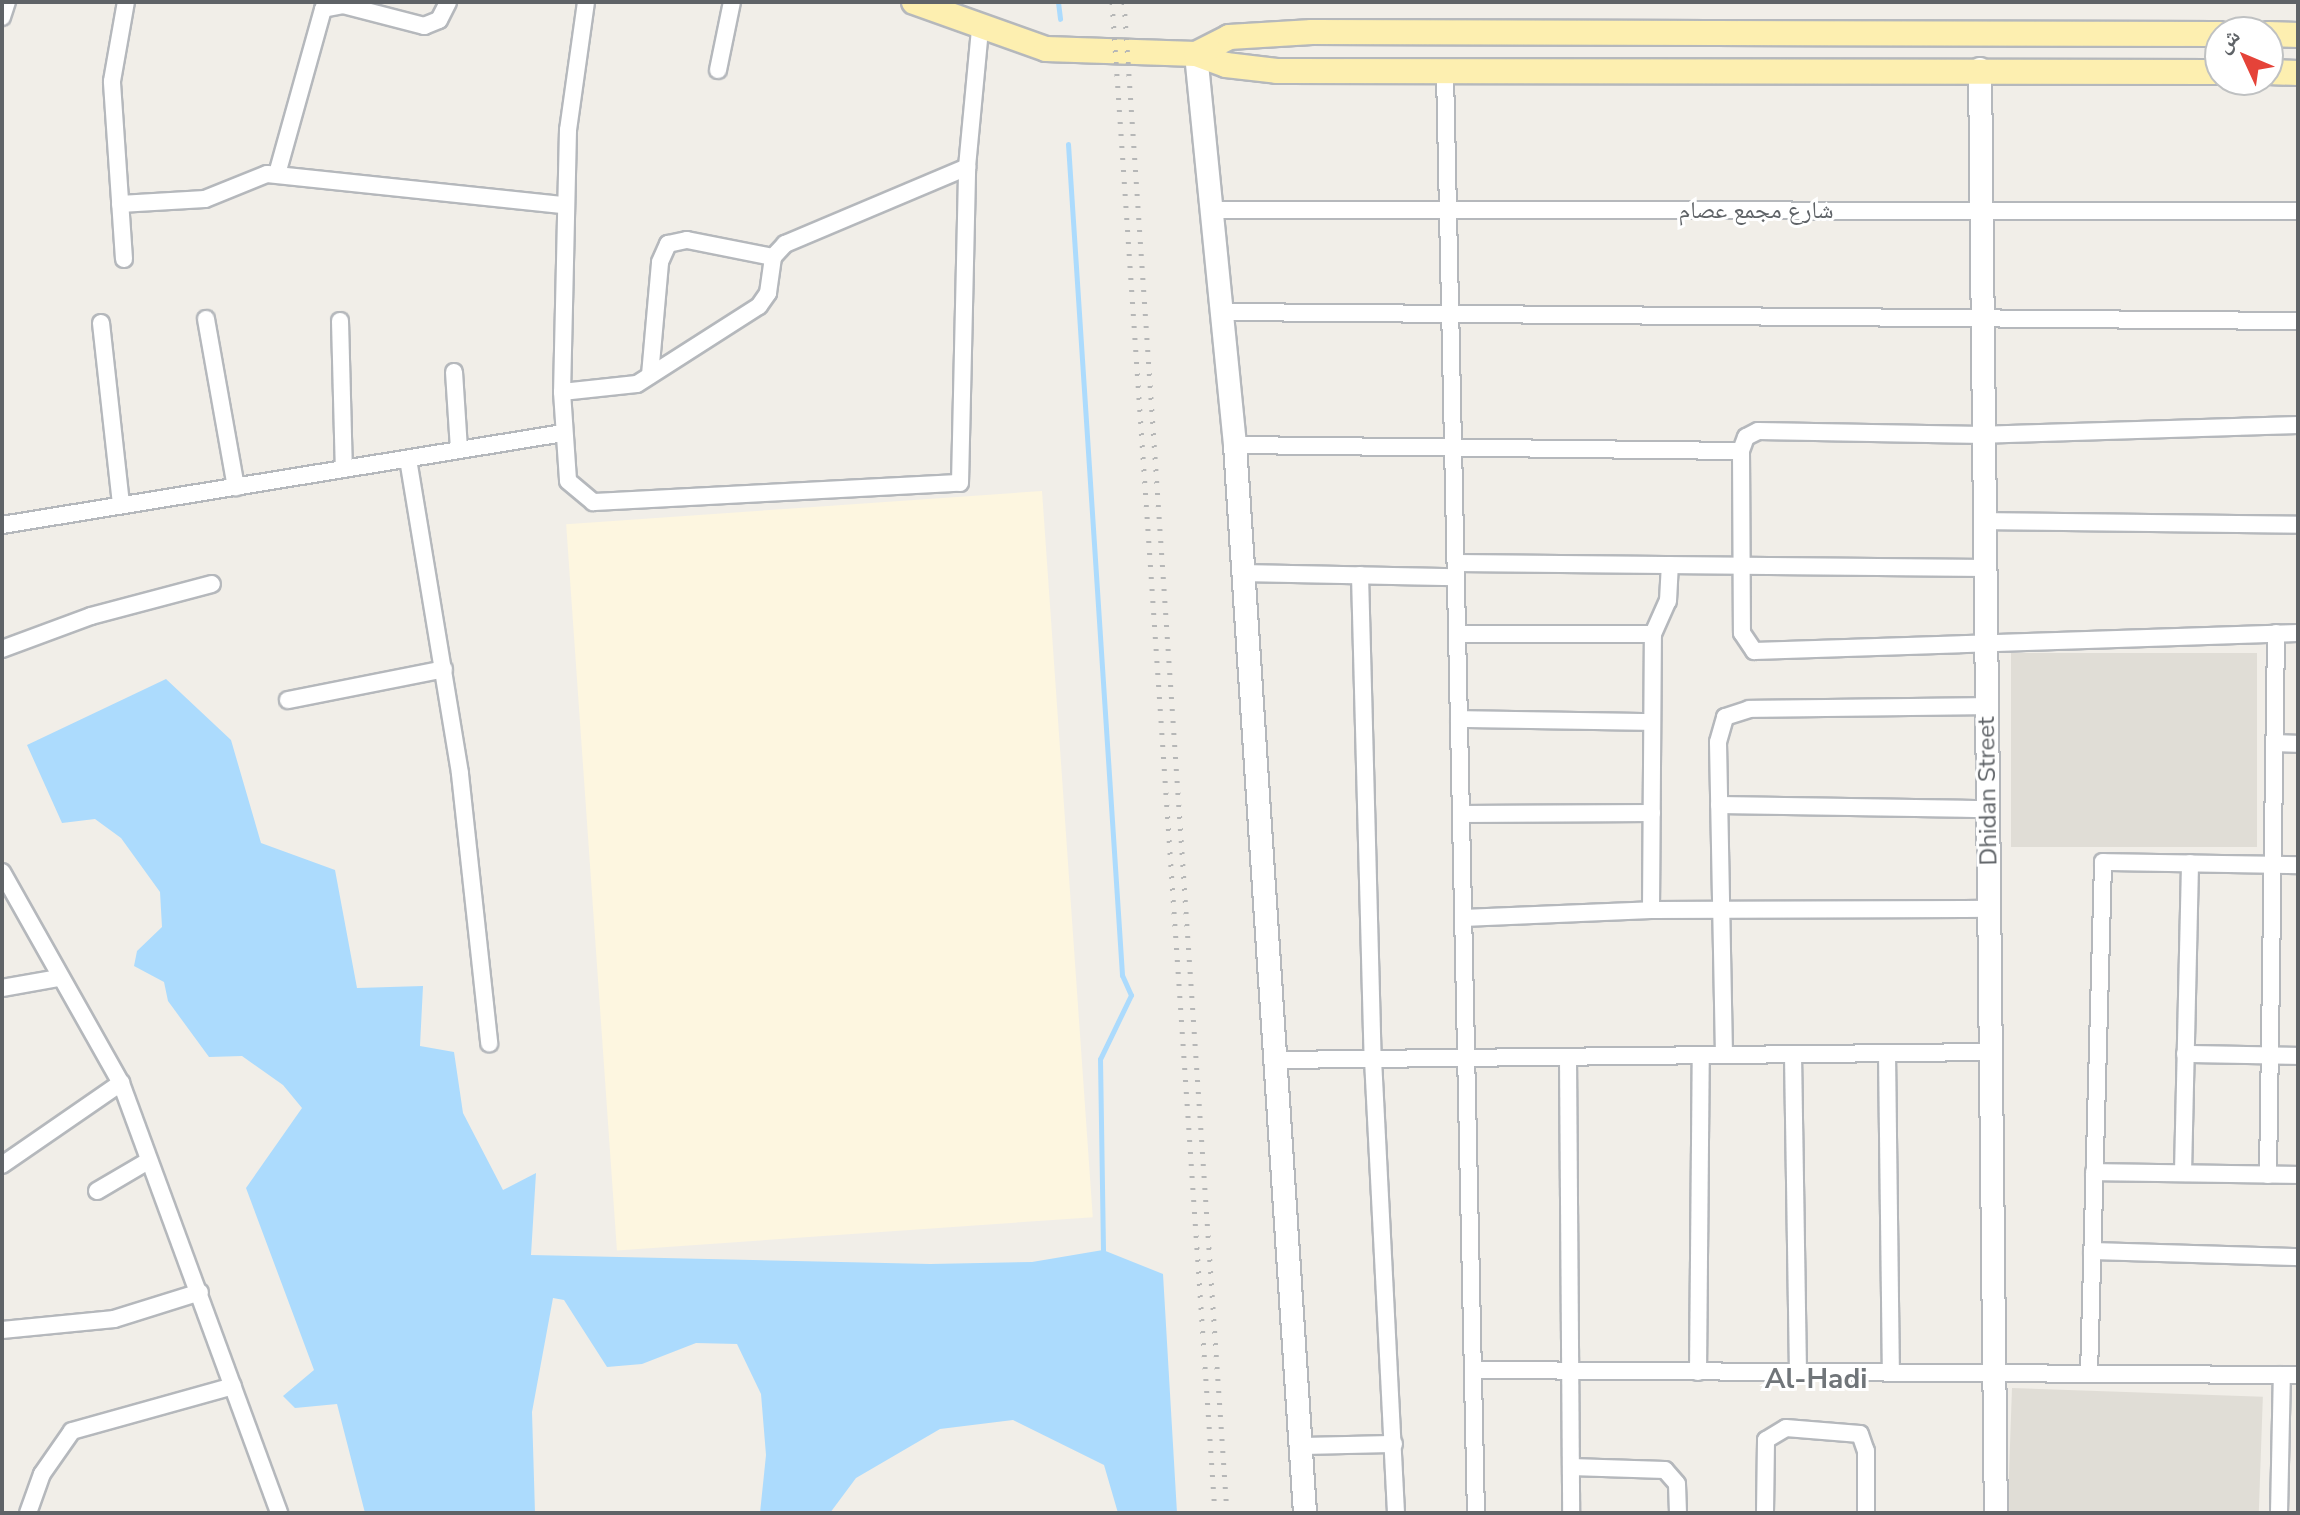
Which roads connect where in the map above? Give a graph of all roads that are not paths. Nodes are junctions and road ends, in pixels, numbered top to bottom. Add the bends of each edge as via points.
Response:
1 (7, 2) edge
2 (126, 2) edge
3 (448, 2) edge
4 (586, 2) edge
5 (732, 2) edge
6 (914, 2) edge
7 (2, 17) edge
8 (980, 29) junction
9 (2204, 34) edge
10 (1196, 54) junction
11 (1980, 69) junction
12 (718, 70) dead end
13 (1445, 72) junction
14 (2204, 72) edge
15 (967, 167) junction
16 (277, 174) junction
17 (120, 204) junction
18 (564, 205) junction
19 (1215, 210) junction
20 (1982, 211) junction
21 (2298, 211) edge
22 (1448, 212) junction
23 (773, 257) junction
24 (124, 259) dead end
25 (1223, 312) junction
26 (1450, 316) junction
27 (206, 319) dead end
28 (1983, 319) junction
29 (340, 321) dead end
30 (2298, 321) edge
31 (101, 323) dead end
32 (454, 372) dead end
33 (650, 375) junction
34 (562, 392) junction
35 (2298, 425) edge
36 (563, 433) junction
37 (1984, 435) junction
38 (1235, 445) junction
39 (1453, 446) junction
40 (459, 450) junction
41 (1741, 451) junction
42 (408, 459) junction
43 (344, 469) junction
44 (236, 487) junction
45 (121, 505) junction
46 (1985, 521) junction
47 (2, 525) edge
48 (2298, 525) edge
49 (1670, 565) junction
50 (1744, 567) junction
51 (1986, 568) junction
52 (1456, 570) junction
53 (1241, 573) junction
54 (1360, 575) junction
55 (212, 584) dead end
56 (2276, 633) junction
57 (2298, 633) edge
58 (1457, 634) junction
59 (1653, 634) junction
60 (1987, 640) junction
61 (2, 649) edge
62 (444, 669) junction
63 (288, 700) dead end
64 (1987, 706) junction
65 (1459, 719) junction
66 (1650, 722) junction
67 (2275, 743) junction
68 (2298, 744) edge
69 (1719, 805) junction
70 (1988, 809) junction
71 (1652, 813) junction
72 (1461, 814) junction
73 (2190, 863) junction
74 (2273, 865) junction
75 (2298, 865) edge
76 (2, 872) edge
77 (1721, 909) junction
78 (1989, 909) junction
79 (1651, 910) junction
80 (1463, 918) junction
81 (59, 978) junction
82 (2, 988) edge
83 (489, 1043) dead end
84 (1991, 1052) junction
85 (1887, 1053) junction
86 (1793, 1054) junction
87 (2185, 1054) junction
88 (1701, 1055) junction
89 (1724, 1055) junction
90 (2270, 1055) junction
91 (2298, 1056) edge
92 (1568, 1057) junction
93 (1466, 1058) junction
94 (1373, 1059) junction
95 (1274, 1060) junction
96 (121, 1083) junction
97 (148, 1161) junction
98 (2, 1165) edge
99 (2094, 1172) junction
100 (2183, 1173) junction
101 (2268, 1175) junction
102 (2298, 1175) edge
103 (97, 1191) dead end
104 (2092, 1251) junction
105 (2298, 1257) edge
106 (200, 1292) junction
107 (2, 1330) edge
108 (1473, 1370) junction
109 (1572, 1371) junction
110 (1698, 1372) junction
111 (1798, 1372) junction
112 (1891, 1373) junction
113 (1994, 1373) junction
114 (2089, 1374) junction
115 (2290, 1375) edge
116 (233, 1386) junction
117 (1394, 1444) junction
118 (1300, 1446) junction
119 (1571, 1467) junction
120 (28, 1513) edge
121 (279, 1513) edge
122 (1305, 1513) edge
123 (1396, 1513) edge
124 (1476, 1513) edge
125 (1571, 1513) edge
126 (1678, 1513) edge
127 (1765, 1513) edge
128 (1866, 1513) edge
129 (1996, 1513) edge
130 (2279, 1513) edge

1 - 7 street
2 - 17 street via 112,81
3 - 16 street via 439,20 424,26 343,5 323,9
4 - 18 street via 572,78
5 - 12 street
6 - 8 main road
8 - 10 main road via 1077,54
8 - 15 street
9 - 10 main road via 1297,32 1229,37
10 - 13 main road via 1226,65 1277,71
10 - 19 street
11 - 13 main road
11 - 14 main road
11 - 20 street, Dhidan Street
13 - 22 street
15 - 23 street via 785,244
15 - 36 street via 960,483 593,502 568,481
16 - 17 street via 205,199
16 - 18 street
17 - 24 street
18 - 34 street
19 - 22 street, شارع مجمع عصام
19 - 25 street
20 - 21 street, شارع مجمع عصام
20 - 22 street, شارع مجمع عصام
20 - 28 street, Dhidan Street
22 - 26 street
23 - 33 street via 768,293 759,306
23 - 33 street via 687,240 668,244 660,262
25 - 26 street
25 - 38 street
26 - 28 street
26 - 39 street
27 - 44 street
28 - 30 street
28 - 37 street, Dhidan Street
29 - 43 street
31 - 45 street
32 - 40 street
33 - 34 street via 627,387
34 - 36 street
35 - 37 street
36 - 40 street
37 - 41 street via 1758,431 1746,437
37 - 46 street, Dhidan Street
38 - 39 street
38 - 53 street
39 - 41 street
39 - 52 street
40 - 42 street
41 - 50 street
42 - 43 street
42 - 62 street
43 - 44 street
44 - 45 street
45 - 47 street
46 - 48 street
46 - 51 street, Dhidan Street
49 - 50 street
49 - 52 street
49 - 59 street via 1668,601
50 - 51 street
50 - 60 street via 1743,640 1754,651
51 - 60 street, Dhidan Street
52 - 54 street
52 - 58 street
53 - 54 street
53 - 95 street
54 - 94 street
55 - 61 street via 91,616
56 - 57 street
56 - 60 street
56 - 67 street
58 - 59 street
58 - 65 street
59 - 66 street
60 - 64 street, Dhidan Street
62 - 63 street
62 - 83 street
64 - 69 street via 1736,710 1719,729
64 - 70 street, Dhidan Street
65 - 66 street
65 - 72 street
66 - 71 street
67 - 68 street
67 - 74 street
69 - 70 street
69 - 77 street
70 - 78 street, Dhidan Street
71 - 72 street
71 - 79 street
72 - 80 street
73 - 74 street
73 - 87 street
73 - 99 street via 2103,862
74 - 75 street
74 - 90 street
76 - 81 street via 41,934
77 - 78 street
77 - 79 street
77 - 89 street
78 - 84 street, Dhidan Street
79 - 80 street
80 - 93 street
81 - 82 street
81 - 96 street
84 - 85 street
84 - 113 street, Dhidan Street
85 - 86 street
85 - 112 street
86 - 89 street
86 - 111 street
87 - 90 street
87 - 100 street
88 - 89 street
88 - 92 street
88 - 110 street
90 - 91 street
90 - 101 street
92 - 93 street
92 - 109 street
93 - 94 street
93 - 108 street
94 - 95 street
94 - 117 street
95 - 118 street
96 - 97 street
96 - 98 street
97 - 103 street
97 - 106 street
99 - 100 street
99 - 104 street
100 - 101 street
101 - 102 street
104 - 105 street
104 - 114 street
106 - 107 street via 114,1319
106 - 116 street
108 - 109 street
108 - 124 street
109 - 110 street
109 - 119 street
110 - 111 street
111 - 112 street
112 - 113 street
113 - 114 street
113 - 129 street, Dhidan Street
114 - 115 street
115 - 130 street
116 - 120 street via 72,1431 42,1474
116 - 121 street
117 - 118 street
117 - 123 street
118 - 122 street
119 - 125 street
119 - 126 street via 1665,1470 1677,1484
127 - 128 street via 1766,1440 1786,1428 1860,1434 1866,1451

